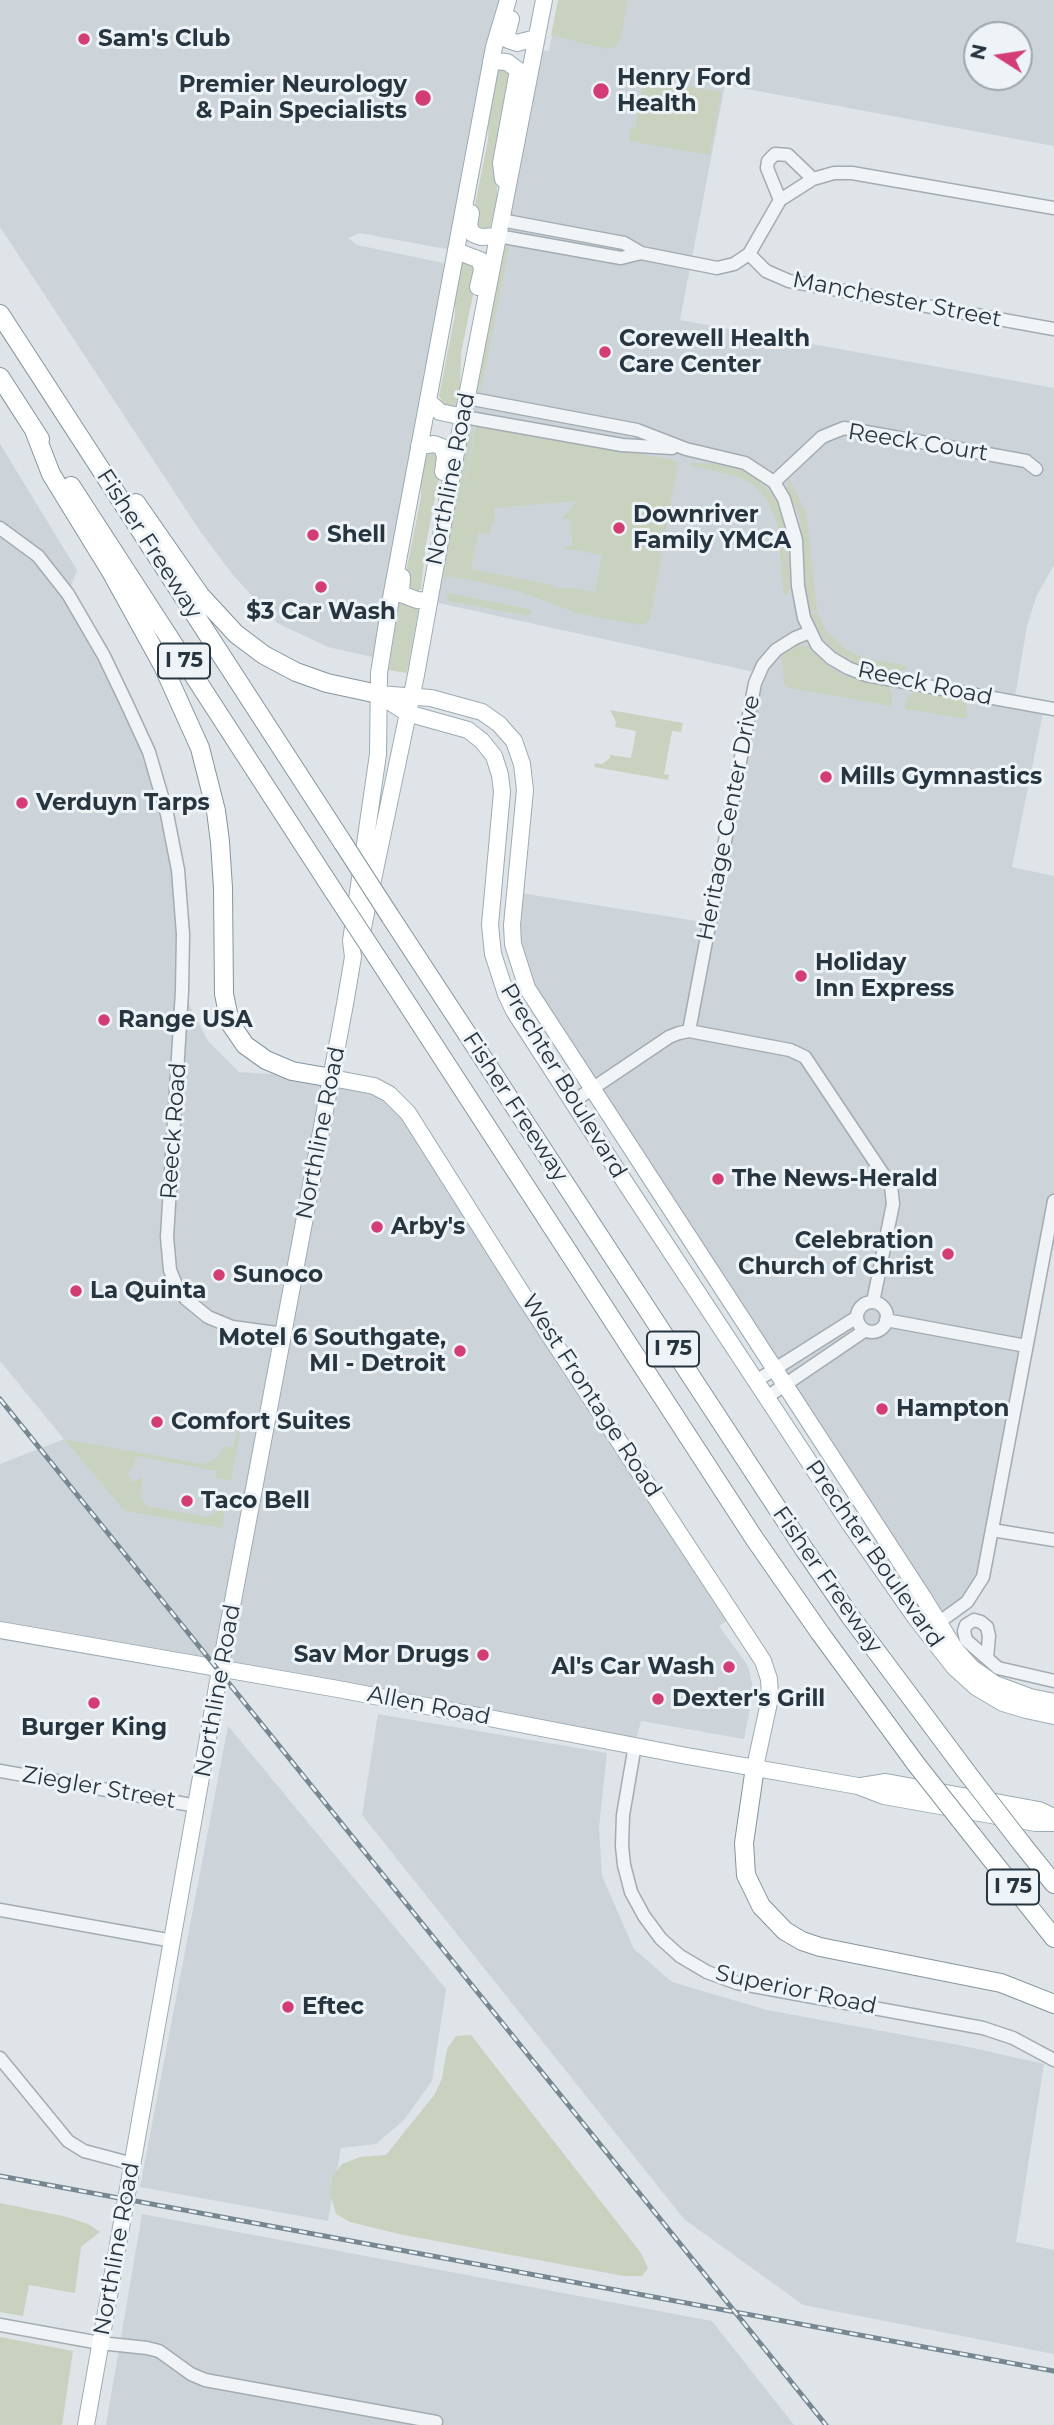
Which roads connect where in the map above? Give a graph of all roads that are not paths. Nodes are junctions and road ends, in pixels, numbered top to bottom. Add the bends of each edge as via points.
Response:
1 (508, 0) edge
2 (518, 0) edge
3 (544, 0) edge
4 (537, 38) junction
5 (491, 61) junction
6 (480, 117) junction
7 (813, 179) junction
8 (780, 200) junction
9 (505, 201) junction
10 (1054, 208) edge
11 (500, 228) junction
12 (568, 232) junction
13 (565, 248) junction
14 (456, 251) junction
15 (641, 253) junction
16 (749, 254) junction
17 (0, 314) edge
18 (1054, 329) edge
19 (0, 377) edge
20 (468, 392) junction
21 (428, 401) junction
22 (544, 412) junction
23 (65, 414) junction
24 (464, 417) junction
25 (34, 430) junction
26 (542, 430) junction
27 (419, 446) junction
28 (686, 449) junction
29 (1036, 469) dead end
30 (413, 482) junction
31 (774, 482) junction
32 (0, 528) edge
33 (433, 575) junction
34 (429, 601) junction
35 (810, 632) junction
36 (378, 694) junction
37 (409, 705) junction
38 (1054, 709) edge
39 (499, 833) junction
40 (520, 834) junction
41 (353, 957) junction
42 (522, 975) junction
43 (502, 984) junction
44 (689, 1031) junction
45 (332, 1077) junction
46 (592, 1089) junction
47 (573, 1101) junction
48 (611, 1161) junction
49 (662, 1197) junction
50 (1054, 1201) edge
51 (692, 1240) junction
52 (671, 1252) junction
53 (1048, 1264) edge
54 (873, 1302) junction
55 (857, 1317) junction
56 (886, 1320) junction
57 (864, 1331) junction
58 (284, 1334) junction
59 (1026, 1346) junction
60 (775, 1369) junction
61 (757, 1381) junction
62 (785, 1384) junction
63 (767, 1397) junction
64 (809, 1422) junction
65 (788, 1430) junction
66 (838, 1466) junction
67 (820, 1478) junction
68 (869, 1514) junction
69 (850, 1524) junction
70 (992, 1530) junction
71 (1054, 1540) edge
72 (939, 1623) junction
73 (0, 1630) edge
74 (987, 1658) dead end
75 (220, 1670) junction
76 (1054, 1681) edge
77 (1054, 1702) edge
78 (1054, 1716) edge
79 (635, 1745) junction
80 (755, 1767) junction
81 (0, 1771) edge
82 (858, 1786) junction
83 (197, 1806) junction
84 (1054, 1817) edge
85 (1054, 1823) edge
86 (1054, 1884) edge
87 (0, 1910) edge
88 (1054, 1938) edge
89 (173, 1941) junction
90 (1054, 2004) edge
91 (0, 2058) edge
92 (1054, 2060) edge
93 (133, 2164) junction
94 (0, 2325) edge
95 (100, 2343) junction
96 (436, 2423) dead end
97 (86, 2425) edge

1 - 5 main road, Northline Road
2 - 4 main road via 506,37 517,43
3 - 4 main road, Northline Road
4 - 9 main road, Northline Road
5 - 6 main road, Northline Road
5 - 9 main road via 507,62 518,70 501,163
6 - 11 main road via 485,139 469,226 478,236
6 - 14 main road, Northline Road
7 - 8 street
7 - 8 street via 788,155 775,154 766,168
7 - 10 street via 852,173
8 - 16 street
9 - 11 main road, Northline Road
11 - 12 street
11 - 13 street
11 - 20 main road, Northline Road
12 - 13 street
12 - 15 street via 624,243
13 - 15 street via 621,258
14 - 20 main road via 480,260 482,270 466,352
14 - 21 main road, Northline Road
15 - 16 street via 718,268
16 - 18 street, Manchester Street via 766,271 789,281
17 - 23 highway, Fisher Freeway / I 75
19 - 25 highway, Fisher Freeway / I 75
20 - 22 street
20 - 24 main road, Northline Road
21 - 24 main road via 440,412
21 - 27 main road, Northline Road
22 - 26 street
22 - 28 street via 637,430
23 - 36 highway via 113,469 200,595 236,634 296,672
23 - 86 highway, Fisher Freeway / I 75, bridge via 804,1549
24 - 26 street
24 - 33 main road, Northline Road
25 - 45 highway via 51,474 163,666 200,748 220,842 224,994 230,1023 245,1045 266,1060
25 - 88 highway, Fisher Freeway / I 75, bridge via 754,1538 916,1765
26 - 28 street via 622,445
27 - 30 main road, Northline Road
27 - 33 main road via 439,446 445,457 430,541
28 - 31 street via 745,463
29 - 31 street, Reeck Court via 1026,461 844,428 822,437
30 - 34 main road via 416,500 401,594
30 - 36 main road, Northline Road
31 - 35 street, Reeck Road via 793,526 800,600
32 - 58 street, Reeck Road via 38,556 68,594 104,656 149,752 167,814 181,902 184,958 167,1237 170,1270 186,1299 208,1317 232,1327
33 - 34 main road, Northline Road
34 - 37 main road, Northline Road
35 - 38 street, Reeck Road via 831,658 866,675
35 - 44 street, Heritage Center Drive via 776,650 755,683
36 - 37 main road, Prechter Boulevard
36 - 41 main road, Northline Road via 377,754 351,941
37 - 39 main road, Prechter Boulevard via 468,730 494,756 502,792
37 - 40 main road, Prechter Boulevard via 430,698 482,712 514,741 525,790
37 - 41 main road, Northline Road via 359,947
39 - 40 main road via 508,840
39 - 43 main road, Prechter Boulevard via 490,925
40 - 42 main road, Prechter Boulevard via 512,925
41 - 45 main road, Northline Road
42 - 43 main road via 508,974
42 - 46 main road, Prechter Boulevard
43 - 47 main road, Prechter Boulevard via 514,1011
44 - 46 street via 670,1036
44 - 54 street via 790,1051 805,1056 813,1067 891,1186 893,1204
45 - 58 main road, Northline Road
45 - 80 main road, West Frontage Road via 374,1086 408,1113 763,1661 770,1698
46 - 47 street
46 - 49 main road, Prechter Boulevard
47 - 48 main road, Prechter Boulevard
48 - 49 main road via 614,1151 620,1149 649,1189
48 - 52 main road, Prechter Boulevard
49 - 51 main road, Prechter Boulevard
50 - 53 street
51 - 52 main road via 686,1253
51 - 60 main road, Prechter Boulevard
52 - 61 main road, Prechter Boulevard
53 - 59 street
54 - 55 street via 863,1305
54 - 56 street via 885,1309
55 - 57 street
55 - 60 street
56 - 57 street via 878,1330
56 - 59 street
57 - 62 street
58 - 75 main road, Northline Road
59 - 70 street
60 - 61 street
60 - 62 main road, Prechter Boulevard
61 - 63 main road, Prechter Boulevard
62 - 63 street
62 - 64 main road, Prechter Boulevard
63 - 65 main road, Prechter Boulevard
64 - 65 main road via 798,1421
64 - 66 main road, Prechter Boulevard
65 - 67 main road, Prechter Boulevard
66 - 67 main road via 835,1475
66 - 68 main road, Prechter Boulevard
67 - 69 main road, Prechter Boulevard
68 - 69 main road
68 - 72 main road, Prechter Boulevard
69 - 78 main road, Prechter Boulevard via 954,1667 1003,1703
70 - 71 street
70 - 72 street via 979,1585 967,1602
72 - 77 main road, Prechter Boulevard via 972,1668 995,1684
73 - 75 main road, Allen Road
74 - 76 street via 1004,1671
75 - 79 main road, Allen Road
75 - 83 main road, Northline Road
79 - 80 main road, Allen Road
79 - 92 street, Superior Road via 623,1815 624,1865 644,1916 680,1956 737,1983 983,2028
80 - 82 main road, Allen Road
80 - 90 highway via 744,1843 746,1875 761,1906 785,1931 820,1947 1001,1983
81 - 83 street, Ziegler Street
82 - 84 main road, Allen Road via 886,1782 1039,1810
82 - 85 main road, Allen Road via 884,1796
83 - 89 main road, Northline Road
87 - 89 street
89 - 93 main road, Northline Road
91 - 93 street via 68,2141 84,2151
93 - 95 main road, Northline Road
94 - 95 street
95 - 96 street via 159,2351 205,2380
95 - 97 main road, Northline Road

